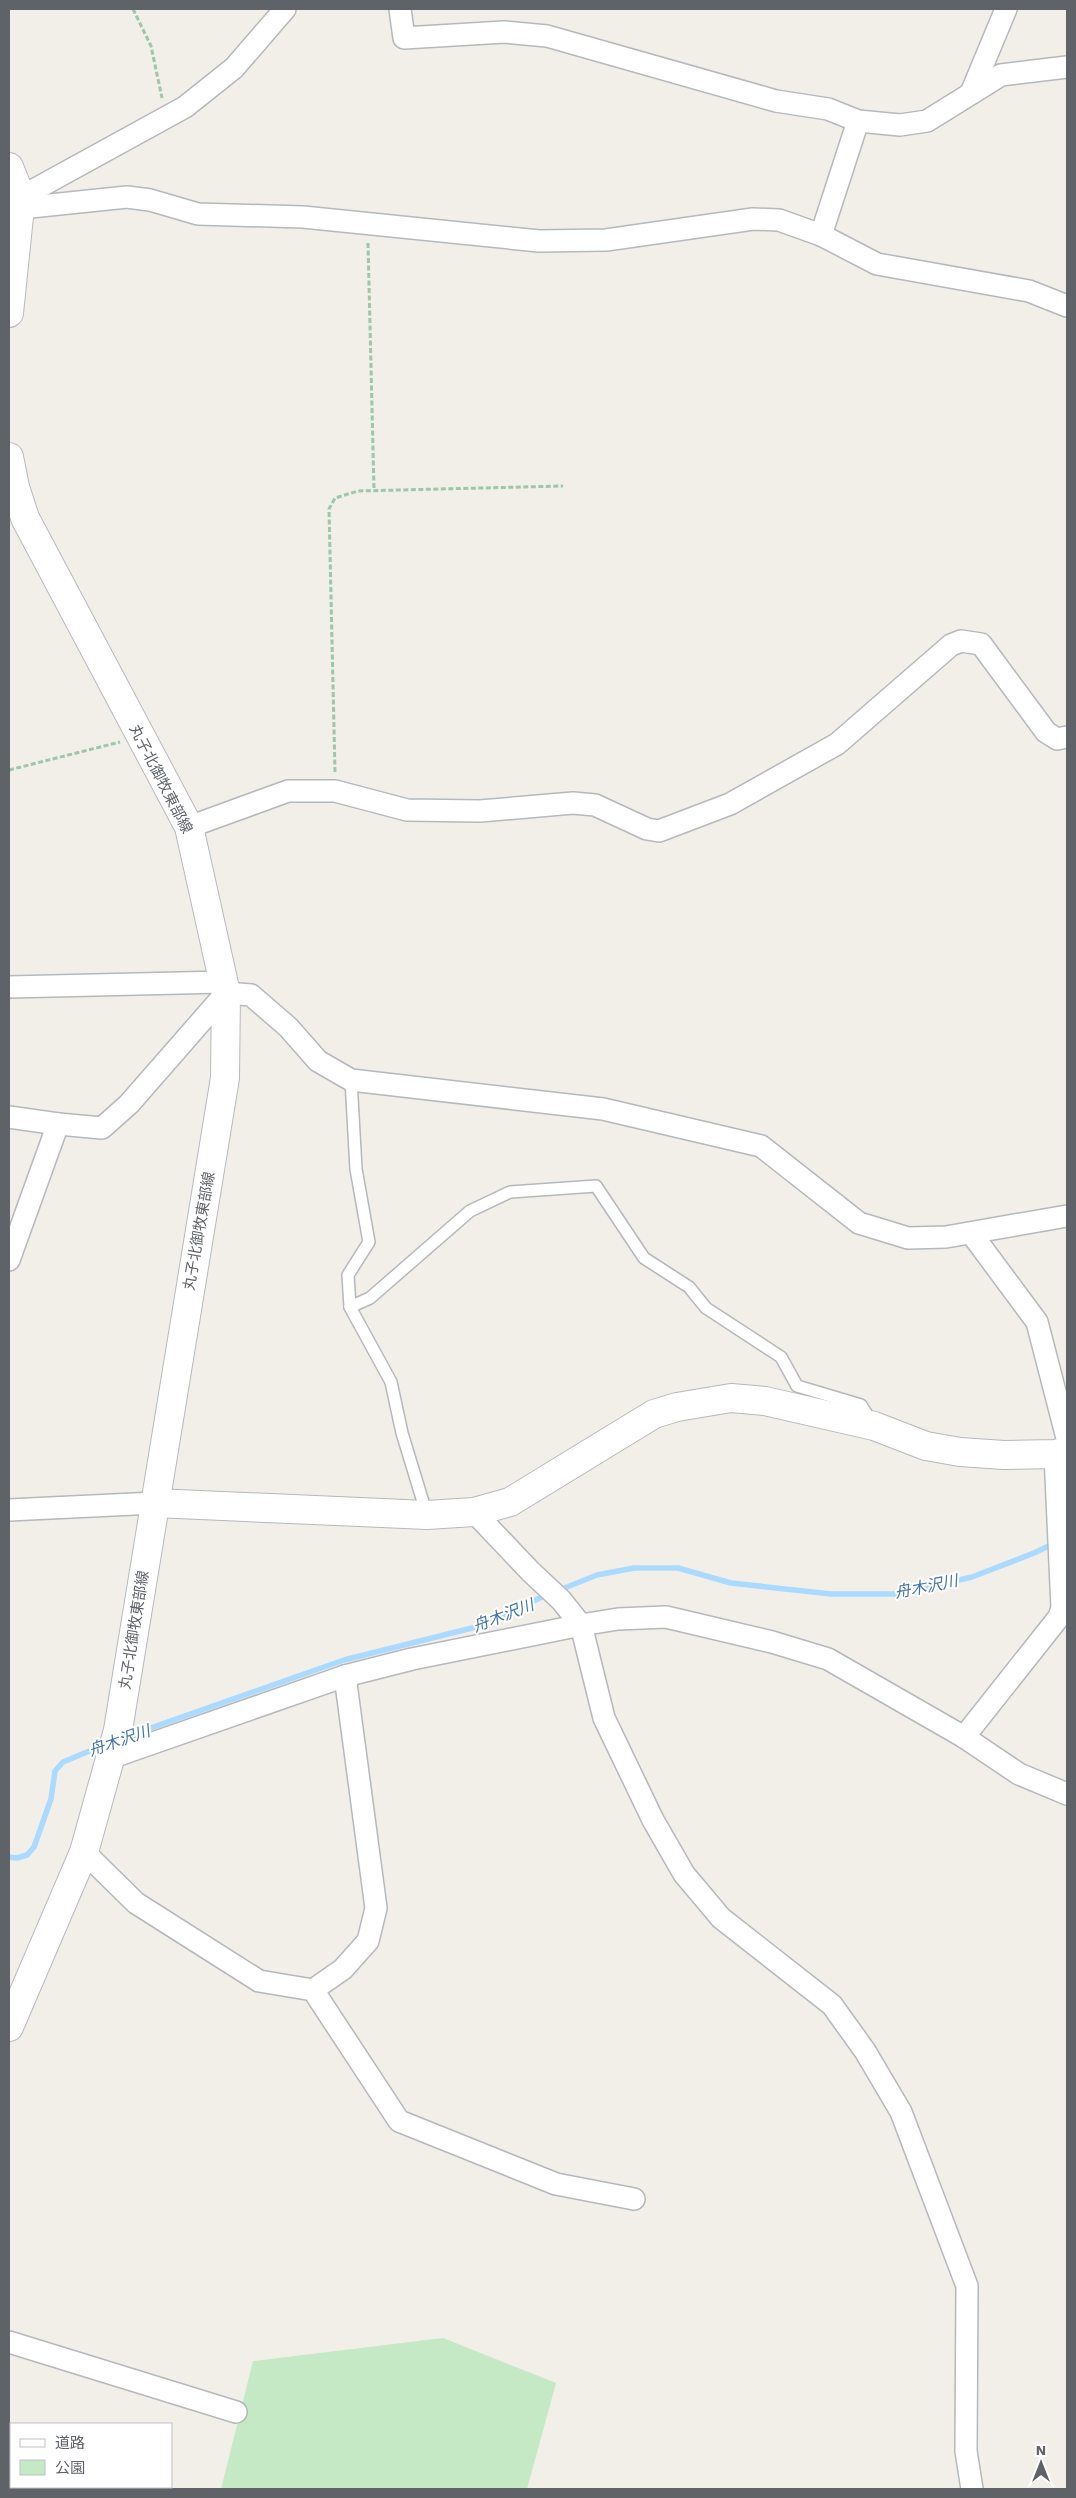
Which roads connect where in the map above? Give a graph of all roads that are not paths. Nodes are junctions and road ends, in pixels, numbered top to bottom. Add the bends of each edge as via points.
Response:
1 (285, 9) edge
2 (400, 9) edge
3 (1006, 9) edge
4 (1067, 67) edge
5 (971, 93) junction
6 (858, 121) junction
7 (9, 167) edge
8 (21, 202) junction
9 (821, 235) junction
10 (11, 272) edge
11 (1067, 306) edge
12 (9, 313) edge
13 (9, 457) edge
14 (1067, 737) edge
15 (189, 827) junction
16 (9, 987) edge
17 (224, 988) junction
18 (352, 1080) junction
19 (9, 1117) edge
20 (58, 1124) junction
21 (1067, 1216) edge
22 (971, 1233) junction
23 (9, 1260) edge
24 (350, 1307) junction
25 (874, 1426) junction
26 (1063, 1448) edge
27 (155, 1503) junction
28 (9, 1510) edge
29 (474, 1512) junction
30 (427, 1516) junction
31 (581, 1625) junction
32 (345, 1676) junction
33 (964, 1737) junction
34 (110, 1758) junction
35 (1067, 1794) edge
36 (84, 1852) junction
37 (313, 1990) junction
38 (9, 2028) edge
39 (634, 2199) dead end
40 (9, 2342) edge
41 (236, 2412) dead end
42 (972, 2489) edge

1 - 8 street via 234,68 185,107
2 - 6 street via 404,38 504,32 547,36 776,101 828,109
3 - 5 street
4 - 5 street via 1001,75
5 - 6 street via 927,121 900,125
6 - 9 street
7 - 8 main road
8 - 9 street via 127,197 198,214 303,217 539,241 596,240 753,219 779,220
8 - 10 main road
9 - 11 street via 877,264 1029,291
10 - 12 main road
13 - 15 main road, 丸子北御牧東部線 via 14,487 25,518
14 - 15 street via 1057,739 1046,732 988,650 981,644 961,641 952,645 837,744 730,804 660,831 647,829 595,806 573,803 480,811 407,810 335,790 288,791
15 - 17 main road, 丸子北御牧東部線
16 - 17 street
17 - 18 street via 251,995 288,1027 318,1061
17 - 20 street via 129,1104 102,1128
17 - 27 main road, 丸子北御牧東部線 via 224,1078
18 - 22 street via 603,1109 762,1146 859,1223 908,1238
18 - 24 lane via 356,1169 369,1242 348,1275
19 - 20 street
20 - 23 street
21 - 22 street
22 - 26 street via 1037,1322
24 - 25 lane via 370,1298 470,1211 483,1204 510,1192 596,1186 644,1258 689,1287 706,1308 781,1357 797,1386 861,1405
24 - 30 lane via 391,1382 402,1433
25 - 26 main road via 926,1446 960,1452 1004,1455
25 - 29 main road via 765,1400 732,1398 677,1407 654,1414 627,1429 510,1502
26 - 33 street via 1060,1616
27 - 28 street
27 - 30 main road
27 - 34 main road, 丸子北御牧東部線 via 118,1730
29 - 30 main road
29 - 31 street via 561,1600
31 - 32 street
31 - 33 street via 618,1619 666,1617 772,1642 828,1659
31 - 42 street via 604,1718 653,1820 684,1874 721,1918 832,2005 865,2051 901,2112 968,2286 966,2451
32 - 34 street
32 - 37 street via 376,1908 368,1941 343,1969
33 - 35 street via 1019,1774
34 - 36 main road, 丸子北御牧東部線
36 - 37 street via 136,1903 260,1981
36 - 38 main road, 丸子北御牧東部線
37 - 39 street via 399,2121 556,2184
40 - 41 street

